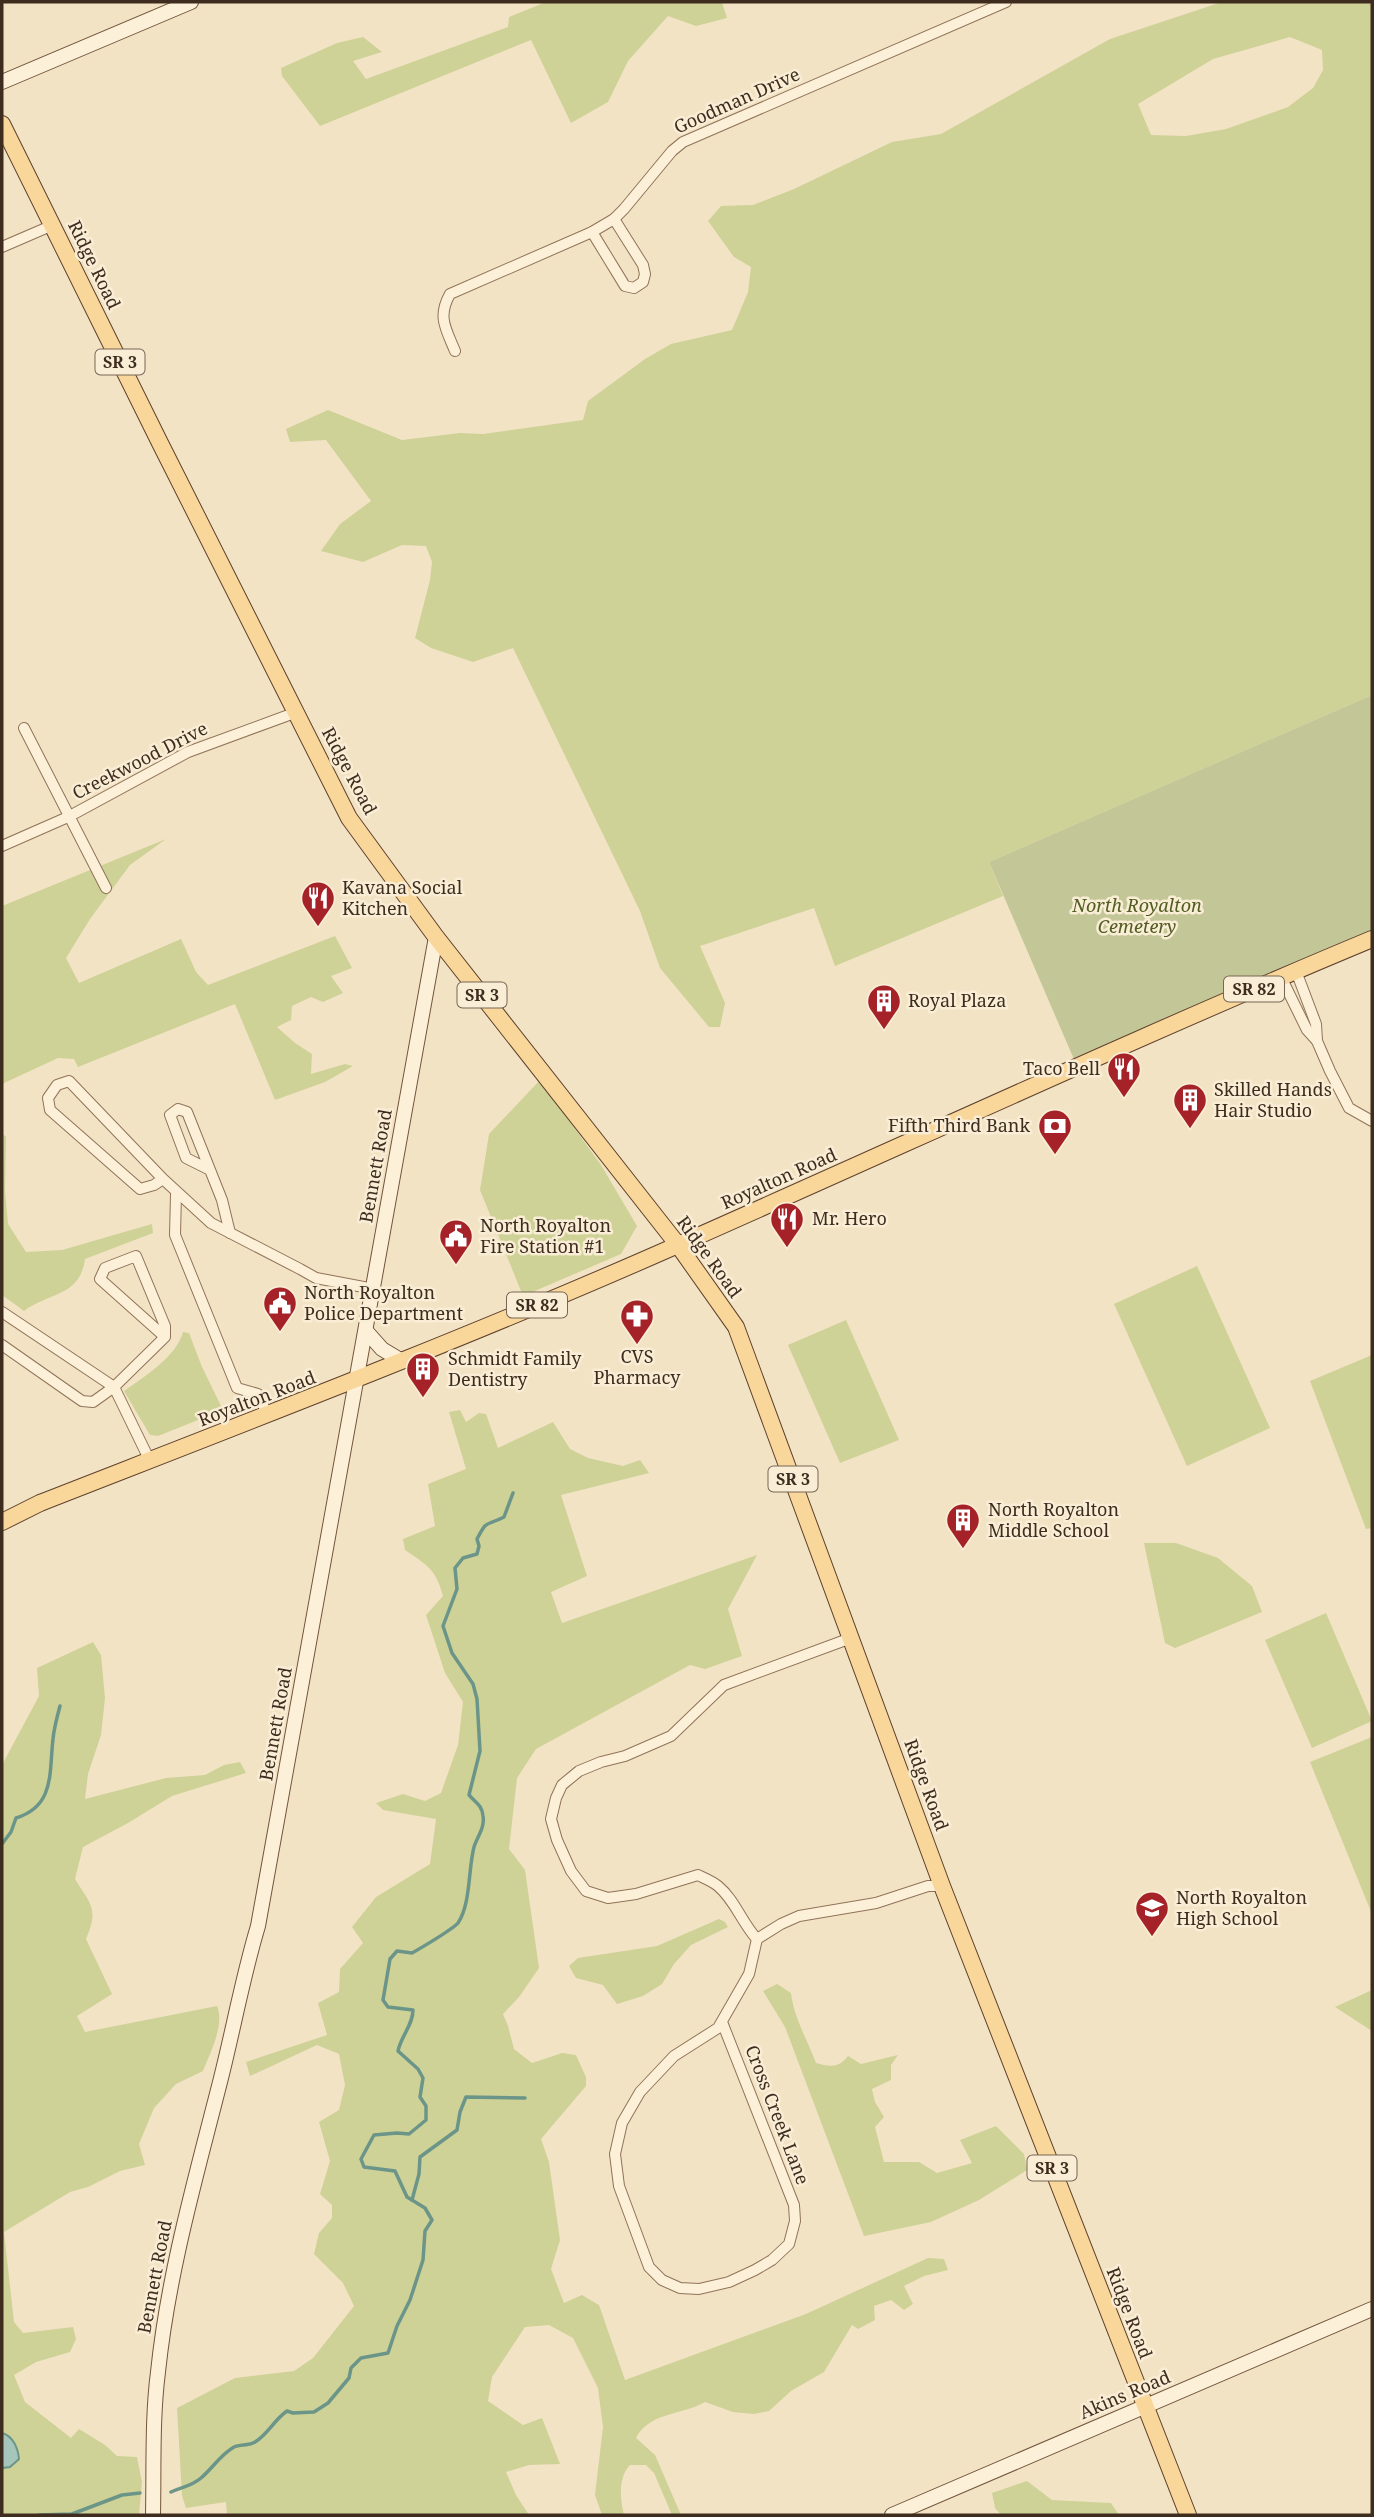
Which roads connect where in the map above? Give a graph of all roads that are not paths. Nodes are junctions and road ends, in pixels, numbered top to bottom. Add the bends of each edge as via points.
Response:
1 (191, 2) edge
2 (1006, 2) edge
3 (2, 82) edge
4 (2, 124) edge
5 (614, 219) junction
6 (53, 225) junction
7 (592, 232) junction
8 (2, 247) edge
9 (455, 351) dead end
10 (297, 712) junction
11 (24, 728) dead end
12 (68, 817) junction
13 (3, 843) edge
14 (106, 888) dead end
15 (436, 937) junction
16 (1372, 939) edge
17 (1289, 974) junction
18 (1372, 1121) edge
19 (208, 1169) junction
20 (163, 1179) junction
21 (176, 1194) junction
22 (230, 1233) junction
23 (678, 1245) junction
24 (374, 1289) junction
25 (2, 1312) edge
26 (366, 1331) junction
27 (165, 1336) junction
28 (2, 1345) edge
29 (402, 1361) junction
30 (356, 1381) junction
31 (114, 1387) junction
32 (268, 1416) junction
33 (150, 1461) junction
34 (2, 1522) edge
35 (850, 1638) junction
36 (942, 1886) junction
37 (757, 1939) junction
38 (722, 2022) junction
39 (1372, 2309) edge
40 (1145, 2408) junction
41 (153, 2515) edge
42 (892, 2515) edge
43 (1188, 2515) edge

1 - 3 street
2 - 5 street, Goodman Drive via 683,142
4 - 6 main road, Ridge Road / SR 3
5 - 7 street, Goodman Drive
5 - 7 street via 643,265 643,282 634,288 625,286
6 - 8 street
6 - 10 main road, Ridge Road / SR 3
7 - 9 street, Goodman Drive via 450,294 443,321
10 - 12 street, Creekwood Drive via 188,752
10 - 15 main road, Ridge Road / SR 3 via 349,818
11 - 12 street
12 - 13 street, Creekwood Drive
12 - 14 street
15 - 23 main road, Ridge Road / SR 3
15 - 24 street, Bennett Road
16 - 17 main road, Royalton Road / SR 82
17 - 18 street via 1316,1024 1317,1041 1349,1108
17 - 23 main road, Royalton Road / SR 82
19 - 19 street via 187,1111 178,1109 170,1115 186,1158
19 - 22 street
20 - 20 street via 69,1081 57,1085 48,1098 50,1110 140,1189
20 - 21 street
21 - 22 street
21 - 32 street via 175,1235 237,1388 258,1394
22 - 24 street via 316,1278
23 - 29 main road, Royalton Road / SR 82
23 - 35 main road, Ridge Road / SR 3 via 736,1327
24 - 26 street, Bennett Road
25 - 31 street
26 - 29 street via 382,1349
26 - 30 street, Bennett Road
27 - 27 street via 136,1256 105,1268 100,1279
27 - 31 street
28 - 31 street via 82,1401 93,1402
29 - 30 main road, Royalton Road / SR 82
30 - 32 main road, Royalton Road / SR 82
30 - 41 street, Bennett Road via 258,1926 163,2332 157,2374
31 - 33 street
32 - 33 main road, Royalton Road / SR 82
33 - 34 main road, Royalton Road / SR 82
35 - 36 main road, Ridge Road / SR 3
35 - 37 street via 724,1685 671,1736 579,1771 555,1798 551,1819 557,1840 586,1891 608,1898 636,1894 698,1875 717,1885 735,1904
36 - 37 street via 799,1916
36 - 40 main road, Ridge Road / SR 3
37 - 38 street via 749,1975
38 - 38 street, Cross Creek Lane via 794,2205 795,2221 789,2244 755,2270 699,2289 680,2288 649,2267 619,2186 615,2154 622,2123 640,2092 674,2056
39 - 40 street, Akins Road
40 - 42 street, Akins Road
40 - 43 main road, Ridge Road / SR 3

